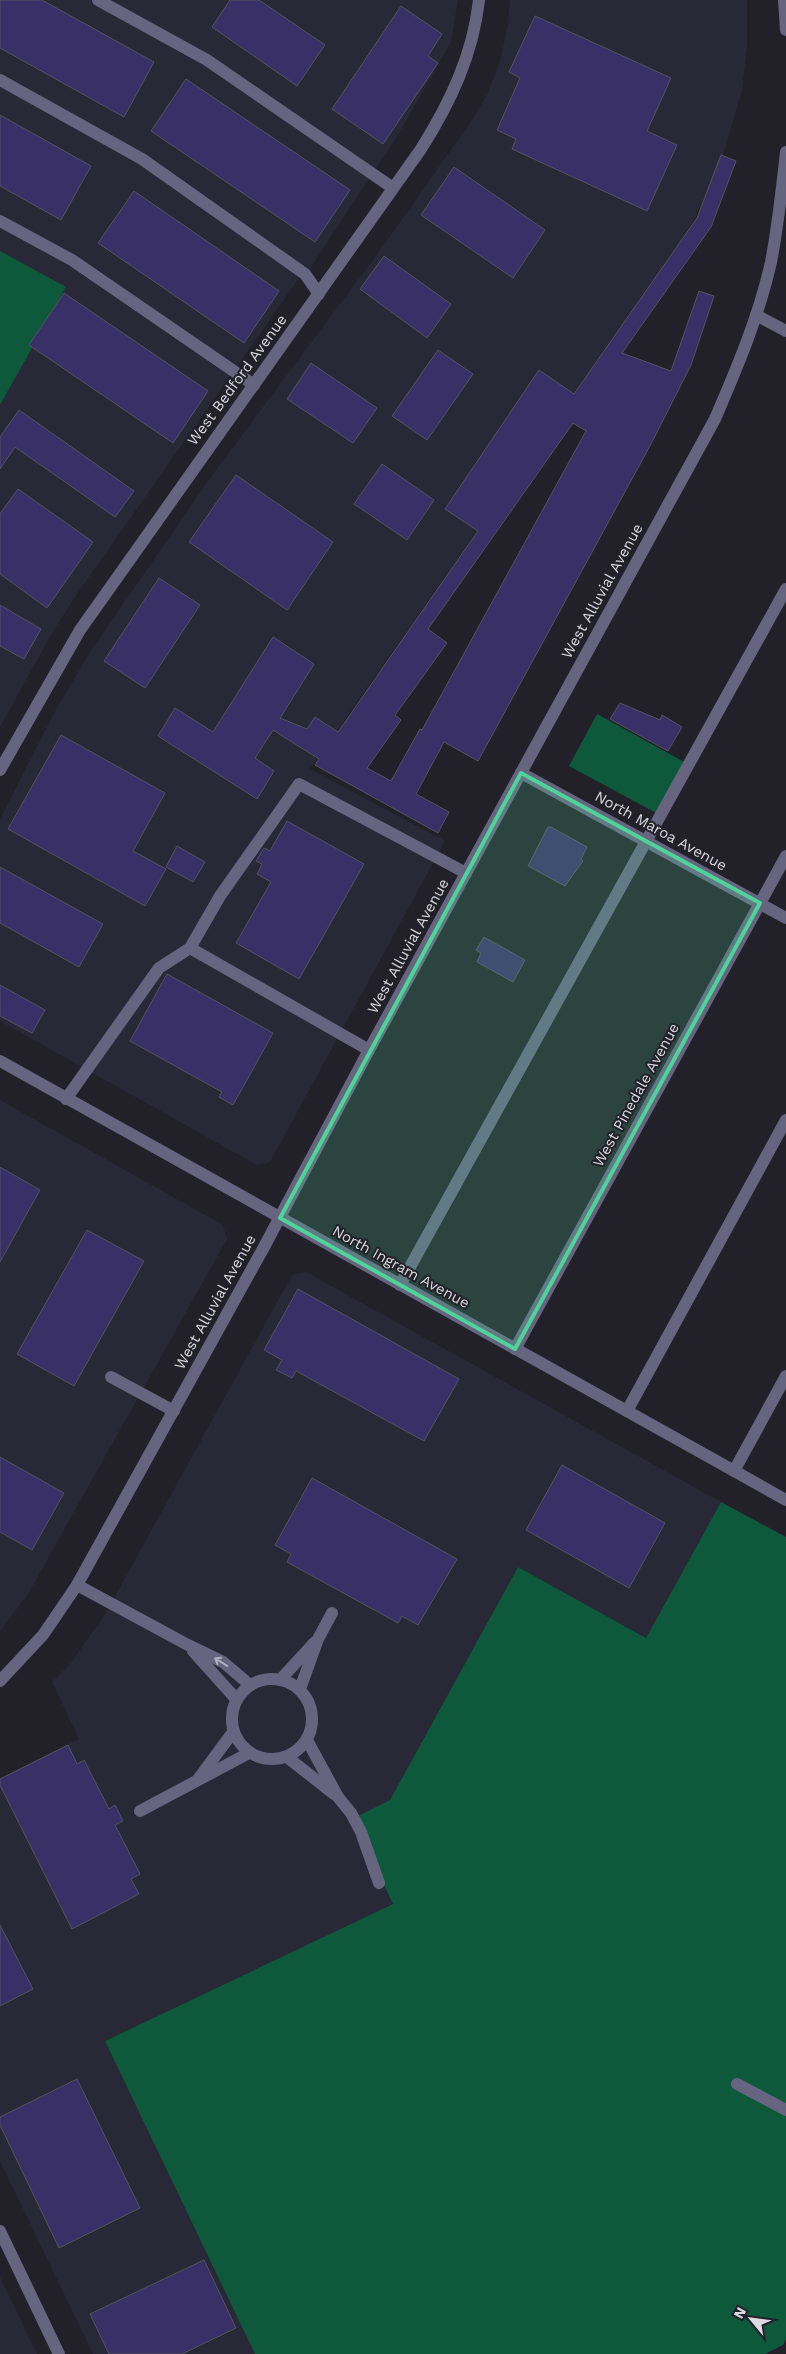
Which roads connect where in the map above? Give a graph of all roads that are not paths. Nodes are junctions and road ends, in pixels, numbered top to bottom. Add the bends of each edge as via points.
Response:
1 (98, 0) edge
2 (479, 0) edge
3 (784, 0) edge
4 (786, 30) edge
5 (0, 80) edge
6 (786, 152) edge
7 (393, 188) junction
8 (783, 202) edge
9 (0, 221) edge
10 (319, 294) junction
11 (756, 315) junction
12 (786, 331) edge
13 (254, 385) junction
14 (786, 589) edge
15 (0, 770) edge
16 (521, 773) junction
17 (646, 841) junction
18 (786, 856) edge
19 (466, 873) junction
20 (760, 903) junction
21 (786, 918) edge
22 (190, 948) junction
23 (369, 1050) junction
24 (0, 1062) edge
25 (66, 1099) junction
26 (786, 1120) edge
27 (280, 1218) junction
28 (400, 1285) junction
29 (515, 1349) junction
30 (112, 1376) dead end
31 (786, 1376) edge
32 (174, 1411) junction
33 (627, 1411) junction
34 (734, 1471) junction
35 (786, 1500) edge
36 (77, 1585) junction
37 (332, 1613) dead end
38 (318, 1640) junction
39 (188, 1646) junction
40 (280, 1680) junction
41 (0, 1681) edge
42 (250, 1685) junction
43 (300, 1689) junction
44 (236, 1699) junction
45 (233, 1732) junction
46 (307, 1740) junction
47 (249, 1753) junction
48 (287, 1757) junction
49 (196, 1782) junction
50 (338, 1797) junction
51 (140, 1811) dead end
52 (379, 1883) dead end
53 (737, 2084) dead end
54 (786, 2110) edge
55 (0, 2231) edge
56 (59, 2354) edge

1 - 7 street via 207,60
2 - 7 street, West Bedford Avenue via 476,29 452,96 425,143
3 - 4 street
5 - 10 street via 142,159 305,274
6 - 8 street, West Alluvial Avenue
7 - 10 street, West Bedford Avenue
8 - 11 street, West Alluvial Avenue
9 - 13 street via 72,260
10 - 13 street, West Bedford Avenue
11 - 12 street
11 - 16 street, West Alluvial Avenue via 714,419
13 - 15 street, West Bedford Avenue via 80,630
14 - 17 street
16 - 17 street, North Maroa Avenue
16 - 19 street, West Alluvial Avenue
17 - 20 street, North Maroa Avenue
17 - 28 street
18 - 20 street, West Pinedale Avenue
19 - 22 street via 299,784 220,896
19 - 23 street, West Alluvial Avenue
20 - 21 street, North Maroa Avenue
20 - 29 street, West Pinedale Avenue
22 - 23 street
22 - 25 street via 159,968
23 - 27 street, West Alluvial Avenue
24 - 25 street, North Ingram Avenue
25 - 27 street, North Ingram Avenue
26 - 33 street
27 - 28 street, North Ingram Avenue
27 - 32 street, West Alluvial Avenue
28 - 29 street, North Ingram Avenue
29 - 33 street, North Ingram Avenue
30 - 32 street
31 - 34 street
32 - 36 street, West Alluvial Avenue
33 - 34 street, North Ingram Avenue
34 - 35 street, North Ingram Avenue
36 - 39 street
36 - 41 street, West Alluvial Avenue via 43,1635
37 - 38 street
38 - 40 street
38 - 43 street
42 -> 39 street via 223,1662
39 - 44 street
40 - 42 street via 262,1679
40 - 43 street
42 - 44 street
43 - 46 street via 313,1713
44 - 45 street via 231,1719
45 - 47 street
45 - 49 street
46 - 48 street
46 - 50 street
47 - 48 street via 274,1760
47 - 49 street
48 - 50 street
49 - 51 street
50 - 52 street via 361,1832
53 - 54 street
55 - 56 street

